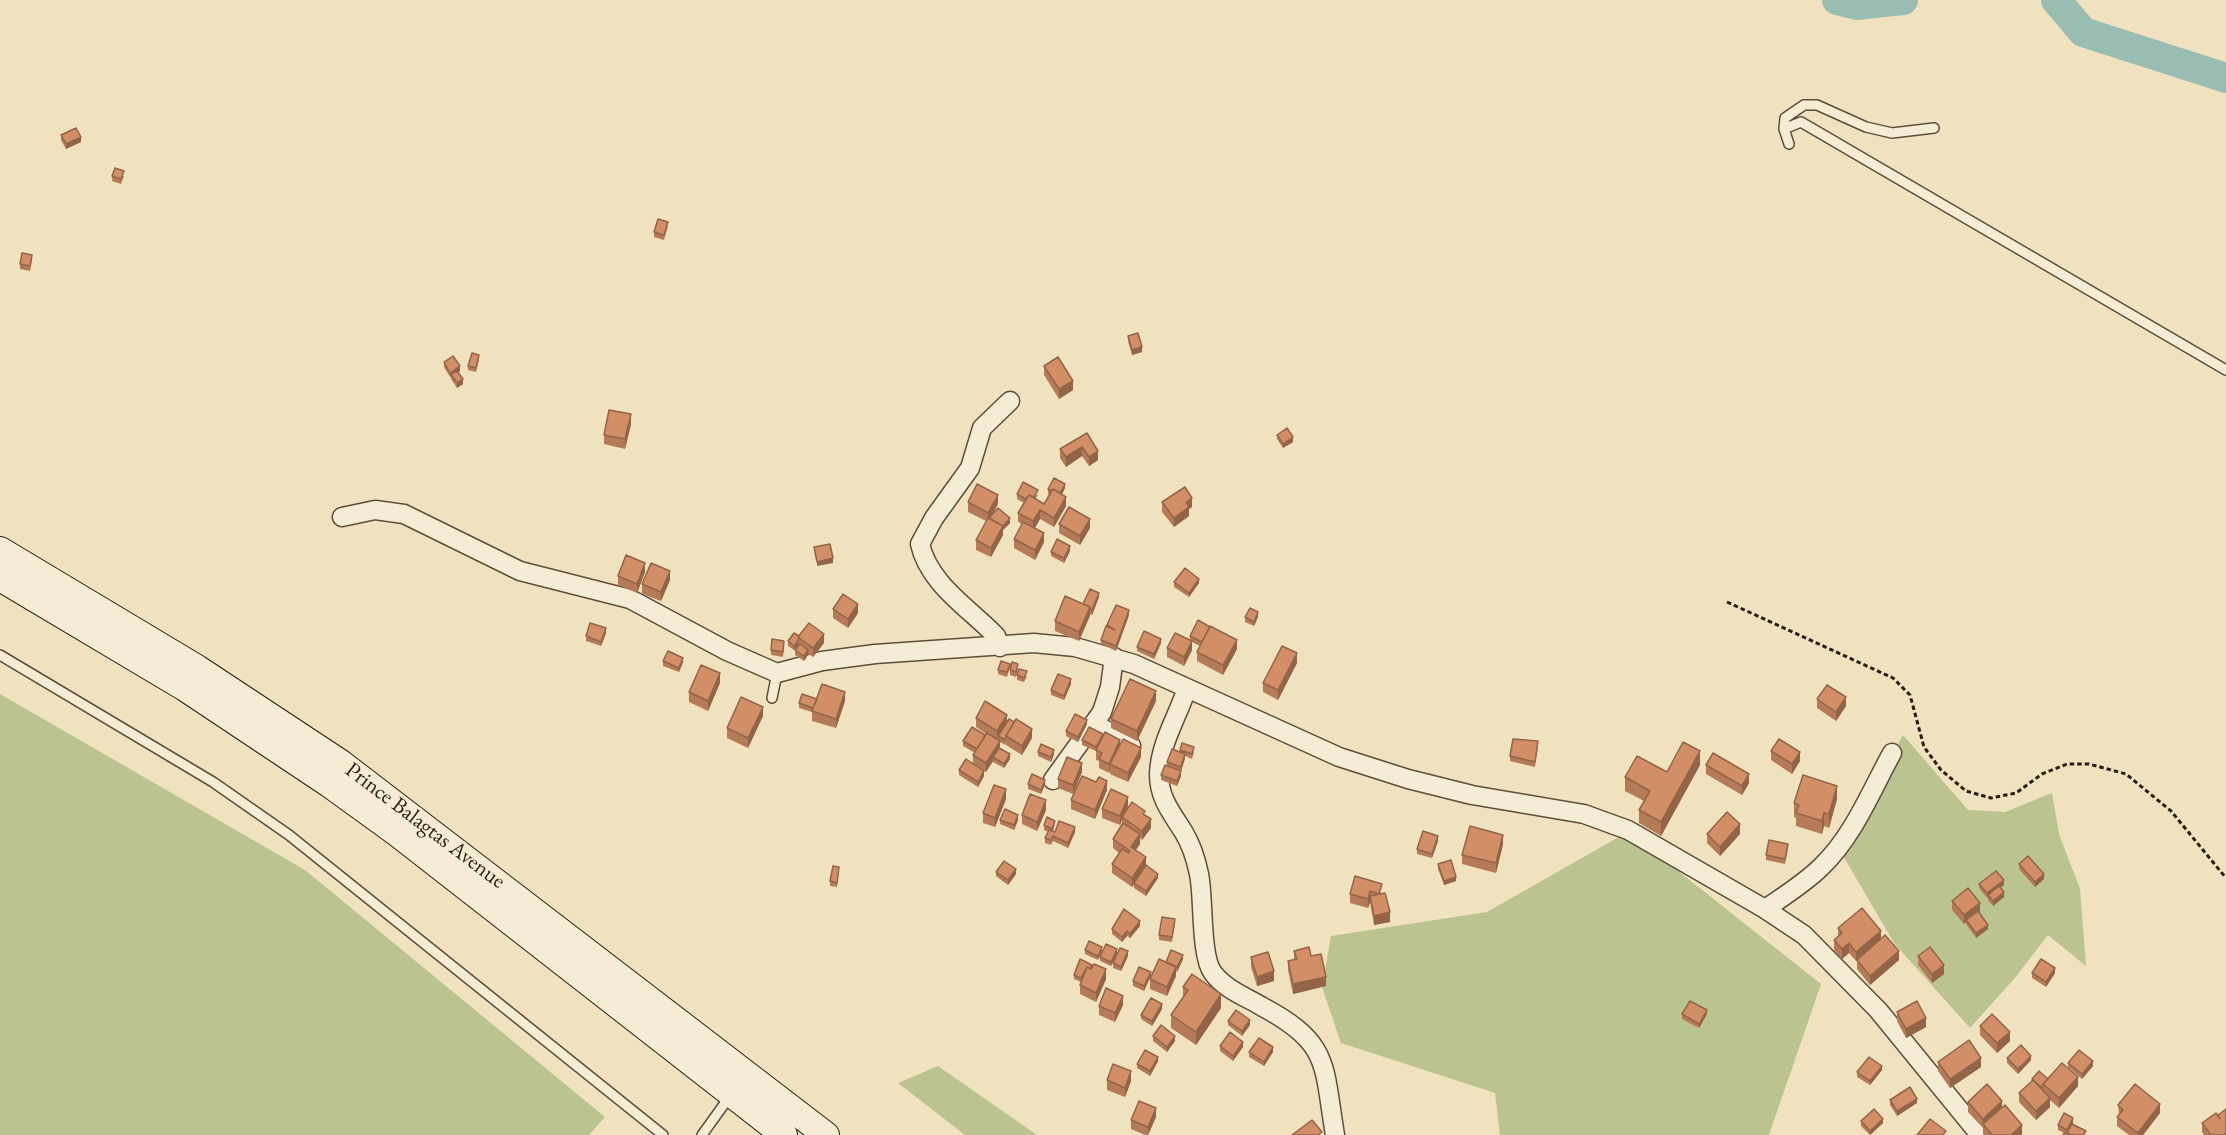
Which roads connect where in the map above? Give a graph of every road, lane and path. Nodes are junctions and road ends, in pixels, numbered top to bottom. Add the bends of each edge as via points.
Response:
1 (1934, 128) dead end
2 (1784, 129) junction
3 (1789, 144) dead end
4 (2226, 370) edge
5 (1010, 402) dead end
6 (342, 517) dead end
7 (0, 550) edge
8 (0, 578) edge
9 (1727, 602) dead end
10 (1000, 647) junction
11 (0, 655) edge
12 (1114, 657) junction
13 (777, 673) junction
14 (1187, 688) junction
15 (772, 698) dead end
16 (1094, 723) junction
17 (1131, 746) edge
18 (1892, 753) dead end
19 (1053, 780) dead end
20 (2226, 878) edge
21 (1765, 909) junction
22 (545, 933) junction
23 (731, 1094) junction
24 (663, 1135) edge
25 (702, 1135) edge
26 (784, 1135) edge
27 (826, 1135) edge
28 (1335, 1135) edge
29 (1980, 1135) edge

1 - 2 lane via 1892,133 1866,127 1817,105 1804,105 1785,118
2 - 3 lane
2 - 4 lane via 1801,122
5 - 10 street via 982,429 970,468 920,544 923,558 940,583 996,636
6 - 13 street via 375,510 404,514 520,571 630,599
7 - 22 main road, Prince Balagtas Avenue via 272,716 412,815
8 - 22 main road, Prince Balagtas Avenue via 259,735
9 - 20 path via 1893,678 1910,695 1924,747 1941,770 1966,791 1991,798 2016,793 2042,774 2067,764 2089,764 2126,774 2171,811
10 - 12 street via 1059,645
10 - 13 street via 875,654 822,661
11 - 24 lane via 213,782 290,835
12 - 14 street
12 - 16 street via 1110,687
13 - 15 lane
14 - 21 street via 1339,757 1419,782 1552,807 1628,830
14 - 28 street via 1161,757 1159,776 1169,813 1194,853 1211,971 1227,988 1310,1038 1325,1072
16 - 17 street
16 - 19 street
18 - 21 street via 1829,860
21 - 29 street via 1804,935 1878,1010
22 - 23 main road, Prince Balagtas Avenue
22 - 27 main road, Prince Balagtas Avenue
23 - 25 lane
23 - 26 main road, Prince Balagtas Avenue

